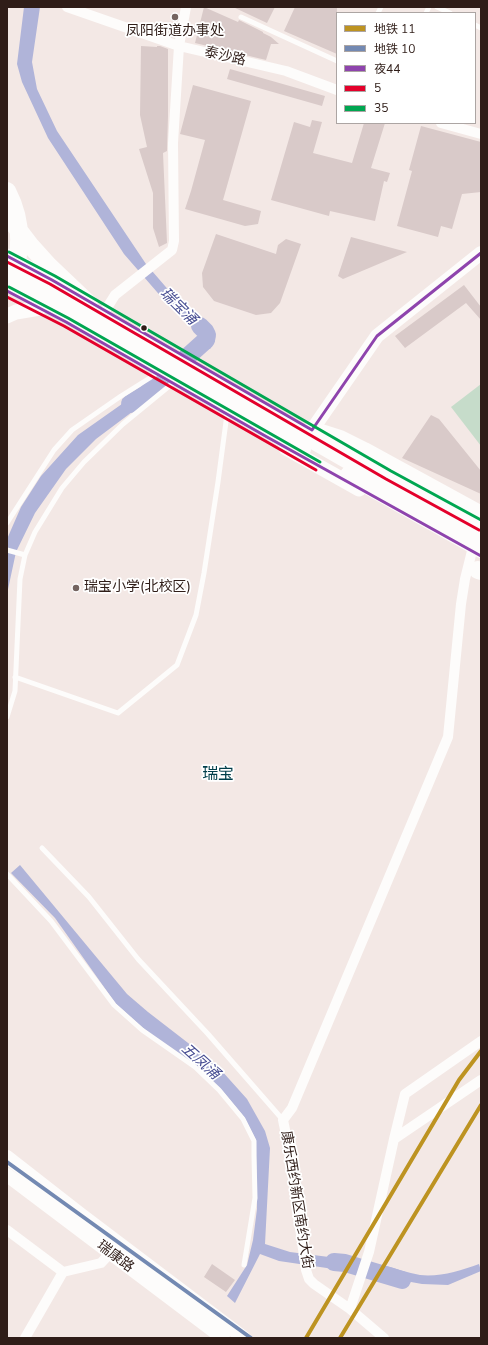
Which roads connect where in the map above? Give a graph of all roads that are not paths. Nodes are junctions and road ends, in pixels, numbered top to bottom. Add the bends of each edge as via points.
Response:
1 (67, 7) edge
2 (186, 7) edge
3 (437, 7) edge
4 (448, 12) edge
5 (241, 17) dead end
6 (179, 46) junction
7 (336, 61) edge
8 (336, 90) edge
9 (445, 124) edge
10 (481, 134) edge
11 (7, 191) edge
12 (7, 215) edge
13 (481, 253) edge
14 (7, 256) edge
15 (7, 266) edge
16 (7, 282) edge
17 (7, 290) edge
18 (40, 308) junction
19 (7, 316) edge
20 (108, 317) junction
21 (156, 374) junction
22 (173, 383) junction
23 (226, 414) junction
24 (312, 430) junction
25 (481, 515) edge
26 (7, 523) edge
27 (481, 526) edge
28 (481, 534) edge
29 (7, 550) edge
30 (25, 555) junction
31 (479, 559) edge
32 (16, 677) junction
33 (7, 717) edge
34 (42, 848) dead end
35 (7, 874) edge
36 (481, 1041) edge
37 (481, 1080) edge
38 (283, 1120) junction
39 (394, 1139) junction
40 (7, 1157) edge
41 (7, 1175) edge
42 (7, 1230) edge
43 (114, 1248) junction
44 (244, 1265) dead end
45 (63, 1272) junction
46 (350, 1309) junction
47 (24, 1338) edge
48 (223, 1338) edge
49 (244, 1338) edge
50 (384, 1338) edge

1 - 6 street, 泰沙路
2 - 6 street
3 - 4 lane
5 - 7 lane
6 - 8 street, 泰沙路 via 286,71
6 - 20 street via 173,143 172,250 115,295
9 - 10 street
11 - 17 highway via 13,204 20,238 17,262
12 - 20 highway via 48,265
13 - 24 main road via 377,336
14 - 20 main road via 40,273
15 - 20 highway
16 - 31 highway via 410,510
17 - 18 main road
18 - 19 main road
18 - 21 main road
20 - 24 main road
20 - 28 highway via 353,463
21 - 22 main road
21 - 26 lane via 72,430 54,450
22 - 23 main road
22 - 30 lane via 123,424 84,462 62,488 35,532
23 - 31 main road
23 - 32 lane via 218,482 196,615 177,665 118,713
24 - 25 highway via 340,439 364,451
24 - 27 main road
29 - 30 lane
30 - 32 lane via 20,579
31 - 38 street via 465,579 448,737 292,1108
32 - 33 lane via 15,691
34 - 38 lane
35 - 44 lane via 52,922 114,1004 142,1030 195,1067 243,1118 254,1141 254,1198
36 - 39 street via 405,1094
37 - 39 street
38 - 46 street, 康乐西约新区南约大街 via 308,1279
39 - 46 street via 369,1252
40 - 43 main road, 瑞康路
41 - 43 main road, 瑞康路
42 - 45 street
43 - 45 street via 101,1263
43 - 48 main road, 瑞康路
43 - 49 main road, 瑞康路
45 - 47 street
46 - 50 street, 康乐西约新区南约大街

